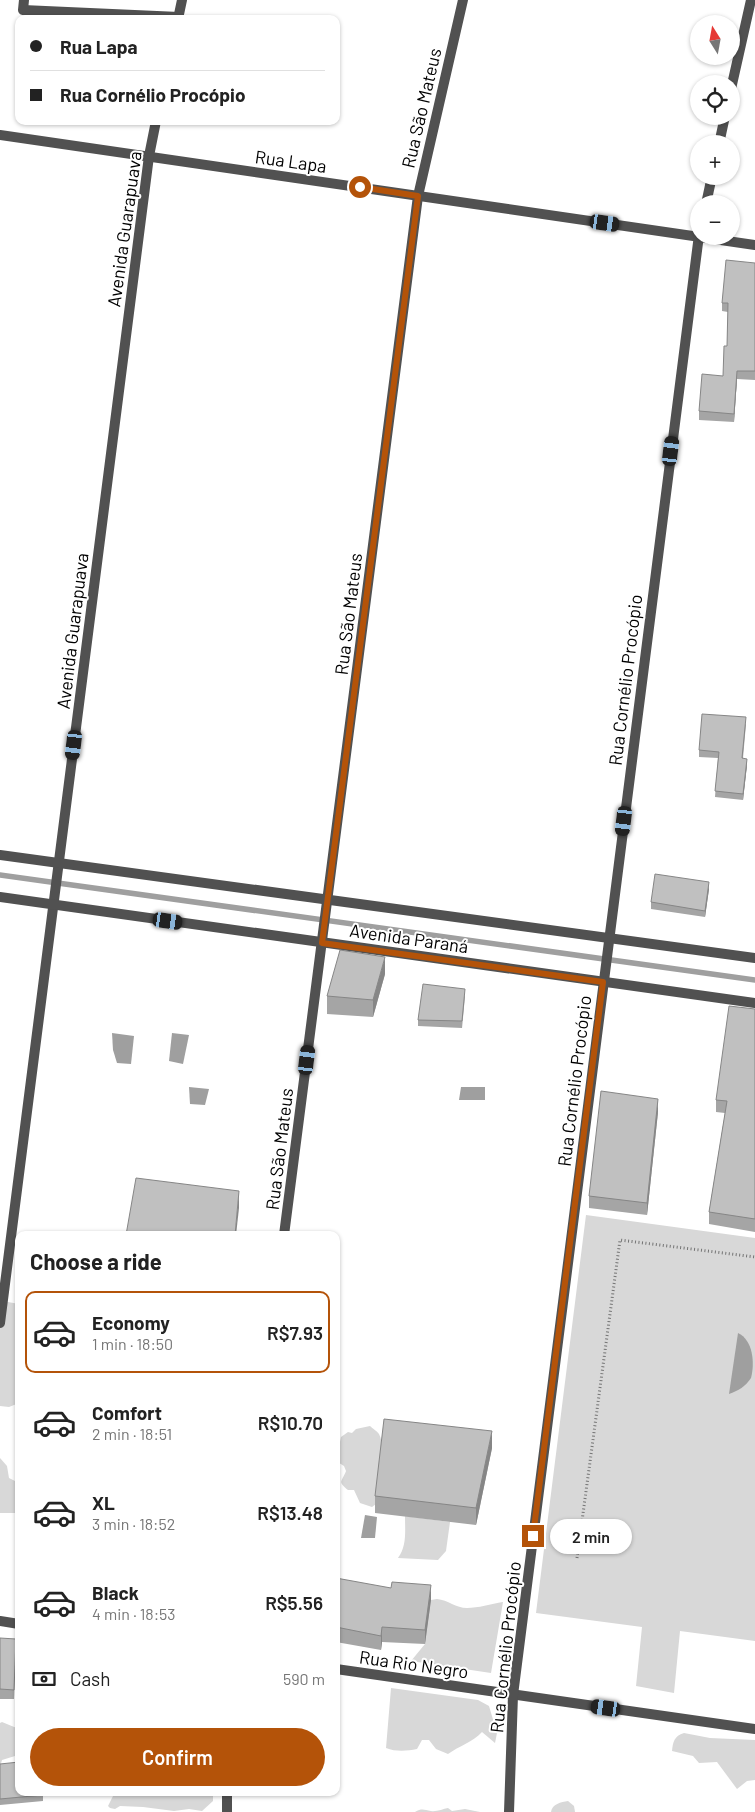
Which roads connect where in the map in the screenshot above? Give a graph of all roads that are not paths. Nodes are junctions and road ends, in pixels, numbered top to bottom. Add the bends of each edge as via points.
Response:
1 (24, 0) edge
2 (182, 0) edge
3 (462, 0) edge
4 (751, 0) edge
5 (120, 15) edge
6 (179, 15) edge
7 (734, 75) edge
8 (155, 125) edge
9 (0, 135) edge
10 (149, 156) junction
11 (418, 196) junction
12 (690, 235) edge
13 (740, 243) edge
14 (698, 245) edge
15 (755, 245) edge
16 (0, 855) edge
17 (58, 867) junction
18 (0, 897) edge
19 (54, 902) junction
20 (327, 904) junction
21 (322, 943) junction
22 (608, 943) junction
23 (755, 958) edge
24 (604, 978) junction
25 (755, 1003) edge
26 (285, 1231) edge
27 (0, 1323) edge
28 (0, 1621) edge
29 (15, 1623) edge
30 (340, 1670) edge
31 (513, 1695) junction
32 (755, 1729) edge
33 (227, 1796) edge
34 (227, 1812) edge
35 (509, 1812) edge

1 - 5 street via 23,10
2 - 6 street
3 - 11 street, Rua São Mateus
4 - 7 street
8 - 10 street, Avenida Guarapuava
9 - 10 street, Rua Lapa
10 - 11 street, Rua Lapa
10 - 17 street, Avenida Guarapuava
11 - 12 street, Rua Lapa
11 - 20 street, Rua São Mateus
13 - 15 street, Rua Lapa
14 - 22 street, Rua Cornélio Procópio
16 - 17 street, Avenida Paraná
17 - 19 street, Avenida Guarapuava
17 - 20 street, Avenida Paraná
18 - 19 street, Avenida Paraná
19 - 21 street, Avenida Paraná
19 - 27 street, Avenida Guarapuava
20 - 21 street, Rua São Mateus
20 - 22 street, Avenida Paraná
21 - 24 street, Avenida Paraná
21 - 26 street, Rua São Mateus
22 - 23 street, Avenida Paraná
22 - 24 street, Rua Cornélio Procópio
24 - 25 street, Avenida Paraná
24 - 31 street, Rua Cornélio Procópio
28 - 29 street
30 - 31 street, Rua Rio Negro
31 - 32 street, Rua Rio Negro
31 - 35 street, Rua Cornélio Procópio
33 - 34 street

